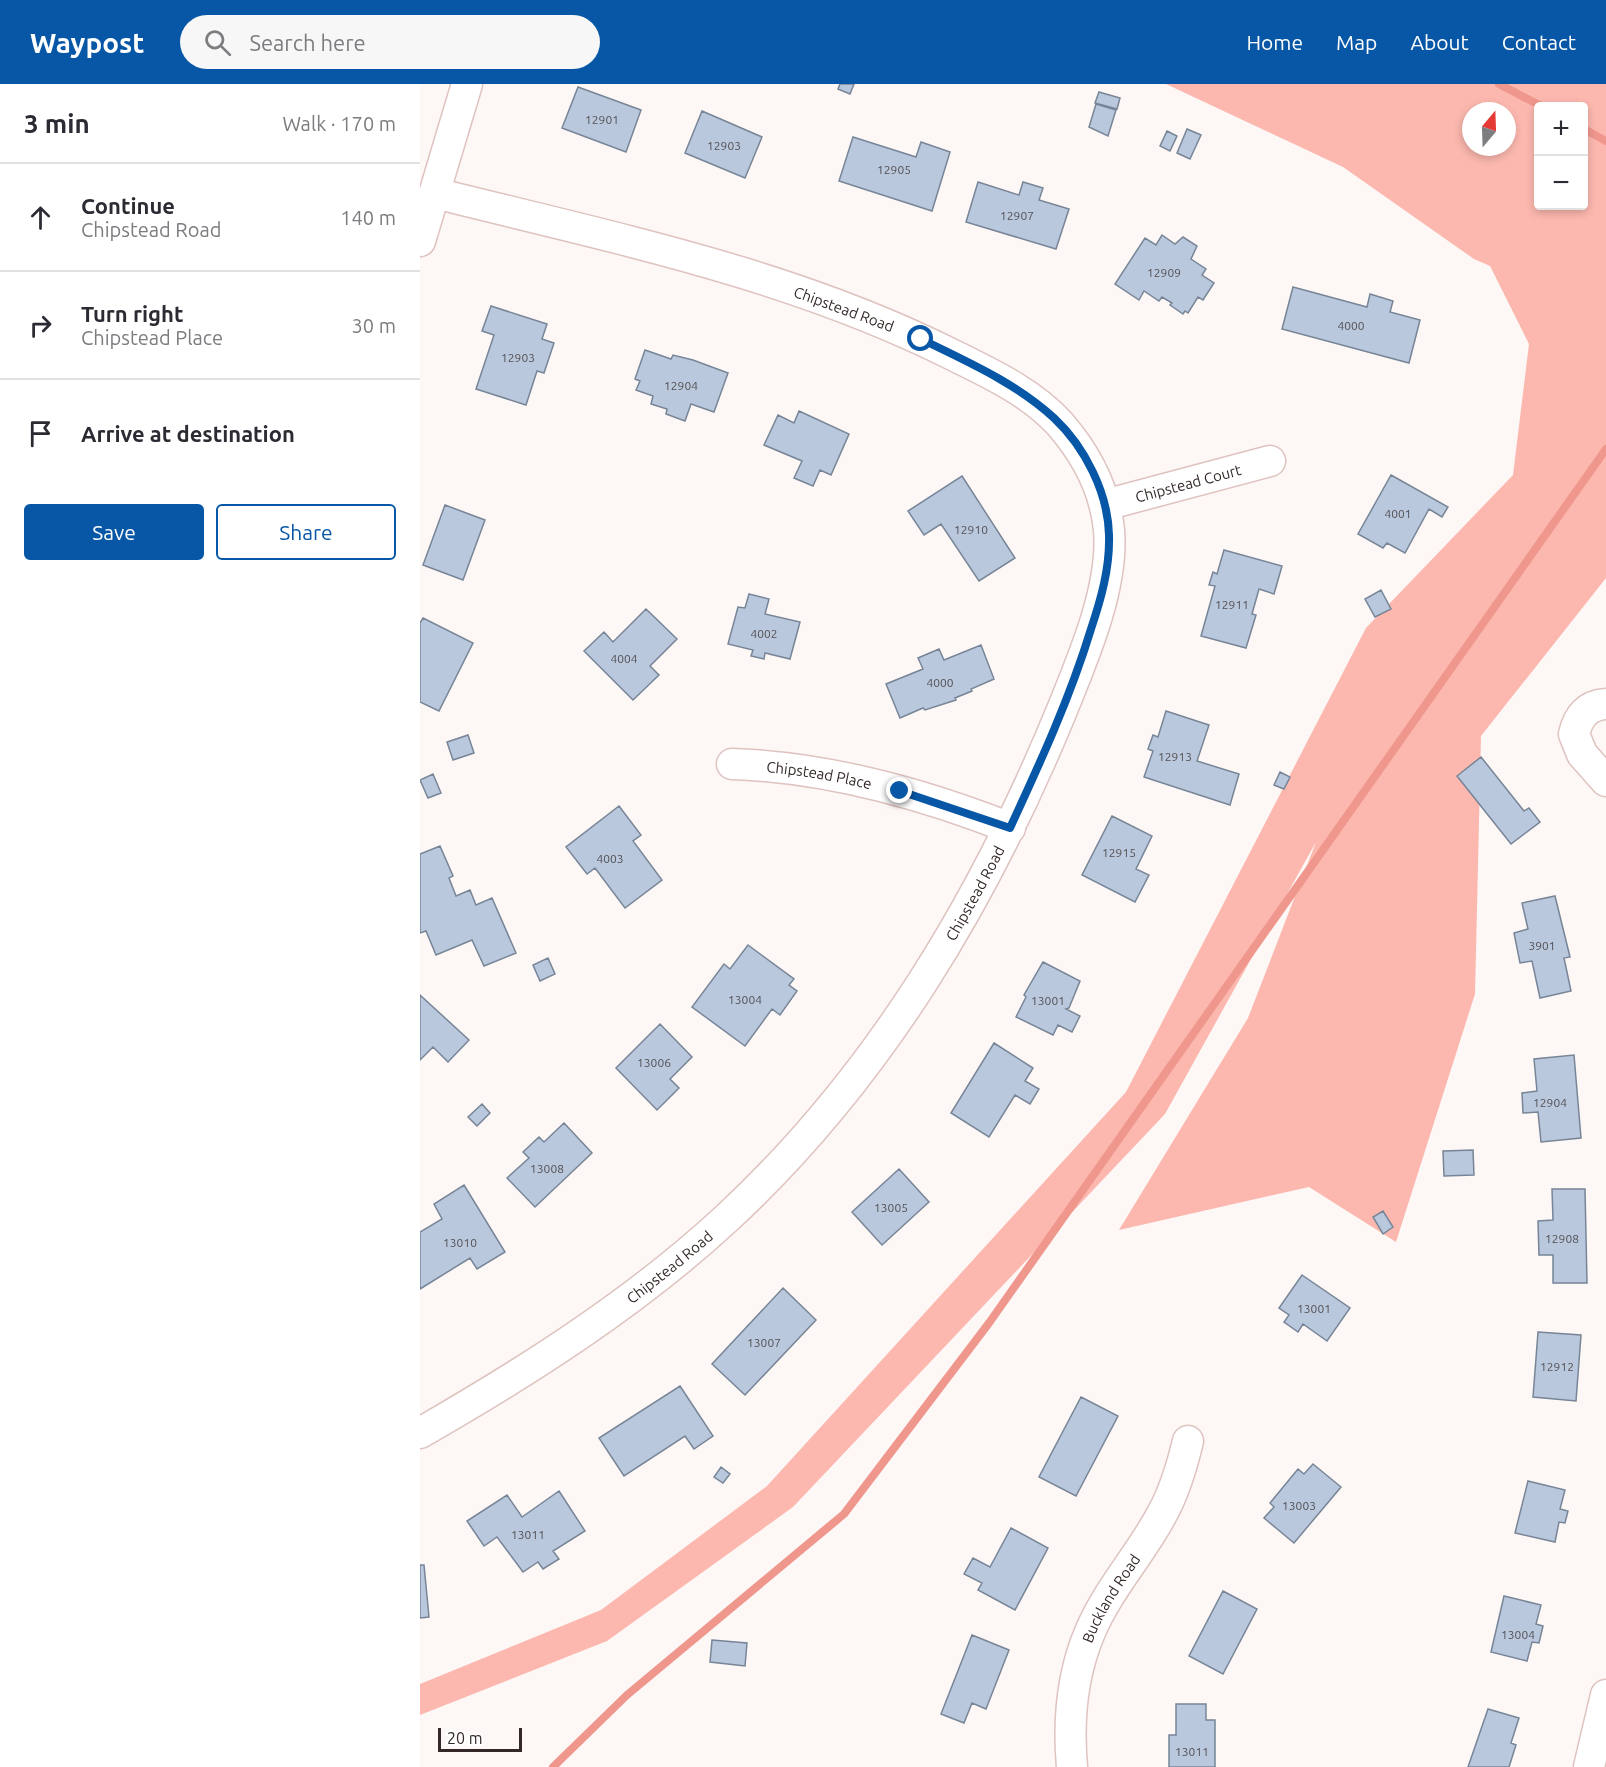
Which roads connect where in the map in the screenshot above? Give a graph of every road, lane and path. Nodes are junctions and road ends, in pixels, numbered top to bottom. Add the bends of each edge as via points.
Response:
1 (467, 84) edge
2 (435, 193) junction
3 (420, 241) edge
4 (1270, 461) dead end
5 (1105, 505) junction
6 (1606, 704) edge
7 (732, 764) dead end
8 (1606, 781) edge
9 (1010, 828) junction
10 (420, 1433) edge
11 (1188, 1441) dead end
12 (1606, 1695) edge
13 (1072, 1767) edge
14 (1589, 1767) edge

1 - 2 street
2 - 3 street
2 - 5 street, Chipstead Road via 704,261 846,308 921,339 994,375 1056,420 1095,476
4 - 5 street, Chipstead Court
5 - 9 street, Chipstead Road via 1109,534 1107,568 1098,606 1079,668
6 - 8 street via 1589,708 1581,715 1574,734 1582,754
7 - 9 street, Chipstead Place via 783,766 840,776 900,791
9 - 10 street, Chipstead Road via 976,894 910,1004 860,1074 728,1217 658,1277 586,1329
11 - 13 street, Buckland Road via 1179,1479 1162,1515 1122,1575 1085,1646 1072,1698
12 - 14 street

